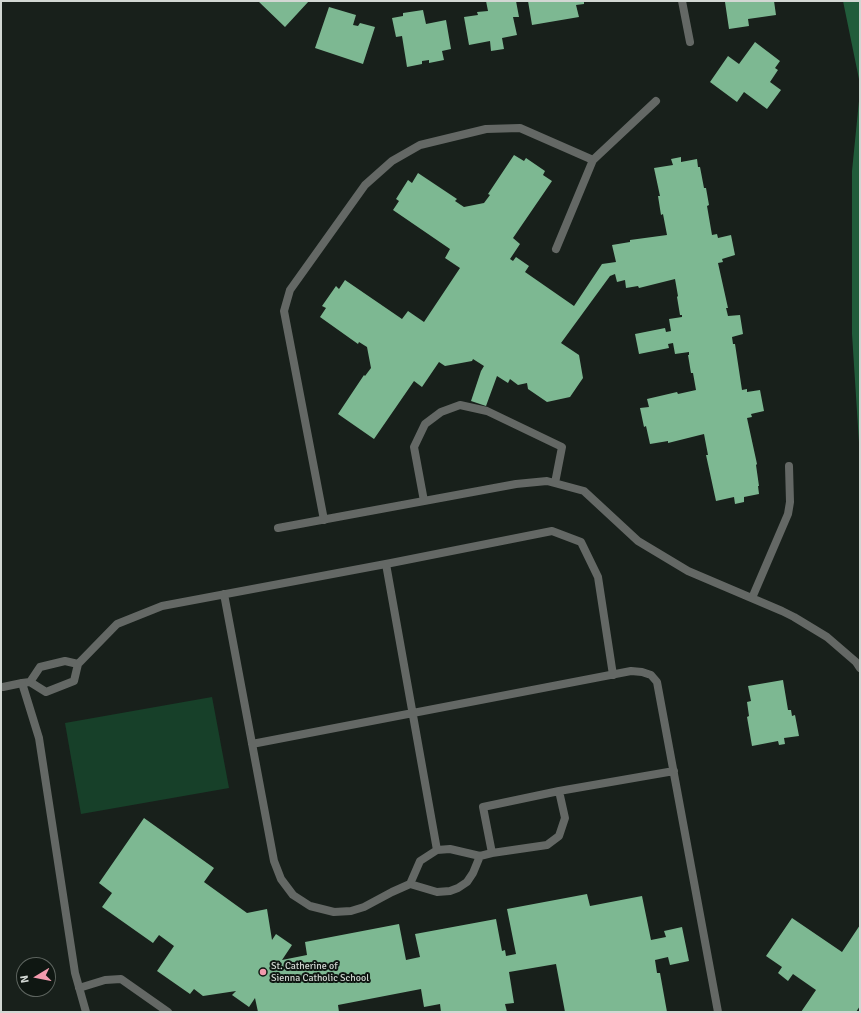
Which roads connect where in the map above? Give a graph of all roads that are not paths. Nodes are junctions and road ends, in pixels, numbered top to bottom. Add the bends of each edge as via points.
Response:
1 (682, 1) edge
2 (690, 42) dead end
3 (656, 101) dead end
4 (593, 160) junction
5 (556, 249) dead end
6 (789, 466) dead end
7 (555, 483) junction
8 (424, 501) junction
9 (324, 520) junction
10 (278, 528) dead end
11 (386, 564) junction
12 (224, 594) junction
13 (752, 598) junction
14 (78, 664) junction
15 (860, 668) edge
16 (614, 675) junction
17 (26, 682) junction
18 (2, 687) edge
19 (413, 714) junction
20 (252, 744) junction
21 (674, 771) junction
22 (559, 791) junction
23 (437, 850) junction
24 (492, 853) junction
25 (480, 856) junction
26 (410, 884) junction
27 (79, 988) junction
28 (86, 1012) edge
29 (168, 1012) edge
30 (718, 1012) edge

1 - 2 street
3 - 4 street
4 - 5 street
4 - 9 street via 520,128 486,129 420,145 392,161 365,185 290,290 284,311
6 - 13 street via 788,514
7 - 8 street via 547,481 516,484
7 - 8 street via 562,447 487,411 460,405 441,412 425,424 414,447
7 - 13 street via 584,492 638,541 688,571
8 - 9 street
9 - 10 street
11 - 12 street
11 - 16 street via 552,531 582,542 598,576
11 - 19 street
12 - 14 street via 162,606 117,624
12 - 20 street
13 - 15 street via 782,611 827,637
14 - 17 street via 65,661 40,667
14 - 17 street via 74,681 46,692
16 - 19 street
16 - 21 street via 631,671 642,672 651,675 657,682
17 - 18 street
17 - 27 street via 39,738
19 - 20 street
19 - 23 street
20 - 26 street via 274,861 281,879 293,895 310,906 334,912 351,911 364,908
21 - 22 street
21 - 30 street
22 - 24 street via 565,818 559,836 547,845
22 - 24 street via 483,807
23 - 25 street via 450,849
23 - 26 street via 420,861
24 - 25 street
25 - 26 street via 474,873 467,882 450,891 437,892
27 - 28 street
27 - 29 street via 105,980 121,979

